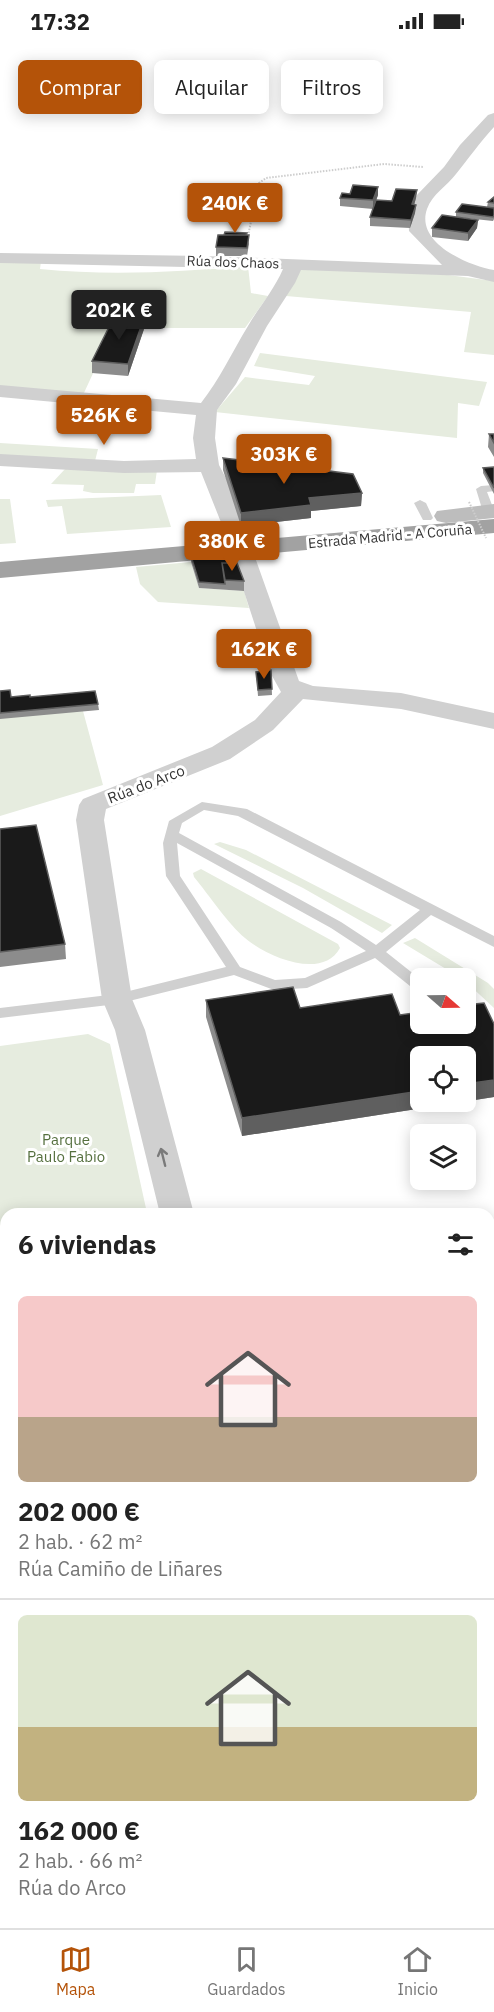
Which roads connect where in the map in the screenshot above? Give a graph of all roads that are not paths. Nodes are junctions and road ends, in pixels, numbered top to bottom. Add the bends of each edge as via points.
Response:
1 (494, 118) edge
2 (248, 236) edge
3 (0, 258) edge
4 (256, 263) junction
5 (294, 264) junction
6 (465, 271) junction
7 (494, 276) edge
8 (0, 391) edge
9 (207, 410) junction
10 (0, 460) edge
11 (207, 465) junction
12 (489, 515) edge
13 (433, 517) joint
14 (239, 542) junction
15 (0, 555) edge
16 (0, 570) edge
17 (299, 690) junction
18 (494, 721) edge
19 (172, 835) junction
20 (430, 909) junction
21 (494, 942) edge
22 (377, 952) junction
23 (235, 970) junction
24 (410, 979) edge
25 (117, 999) junction
26 (0, 1013) edge
27 (175, 1208) edge

1 - 6 street via 425,195 417,211 418,231 441,256
2 - 4 street
3 - 4 street, Rúa dos Chaos
4 - 5 street, Rúa dos Chaos
5 - 6 street, Rúa dos Chaos
5 - 9 street via 226,384
6 - 7 street, Rúa dos Chaos
8 - 9 street
9 - 11 street
10 - 11 street via 123,467
11 - 14 street
12 - 13 main road
13 - 14 highway, Estrada Madrid - A Coruña
14 - 15 highway, Estrada Madrid - A Coruña
14 - 16 highway, Estrada Madrid - A Coruña
14 - 17 street via 285,681
17 - 18 street via 401,701
17 - 25 street, Rúa do Arco via 264,724 221,753 93,805 90,820
19 - 20 lane via 176,821 202,806 242,812
19 - 22 lane via 336,925
19 - 23 lane via 173,876
20 - 21 lane
20 - 22 lane
22 - 23 lane via 307,983 274,985
22 - 24 lane
23 - 25 lane
25 - 26 lane
27 -> 25 street via 130,1030

